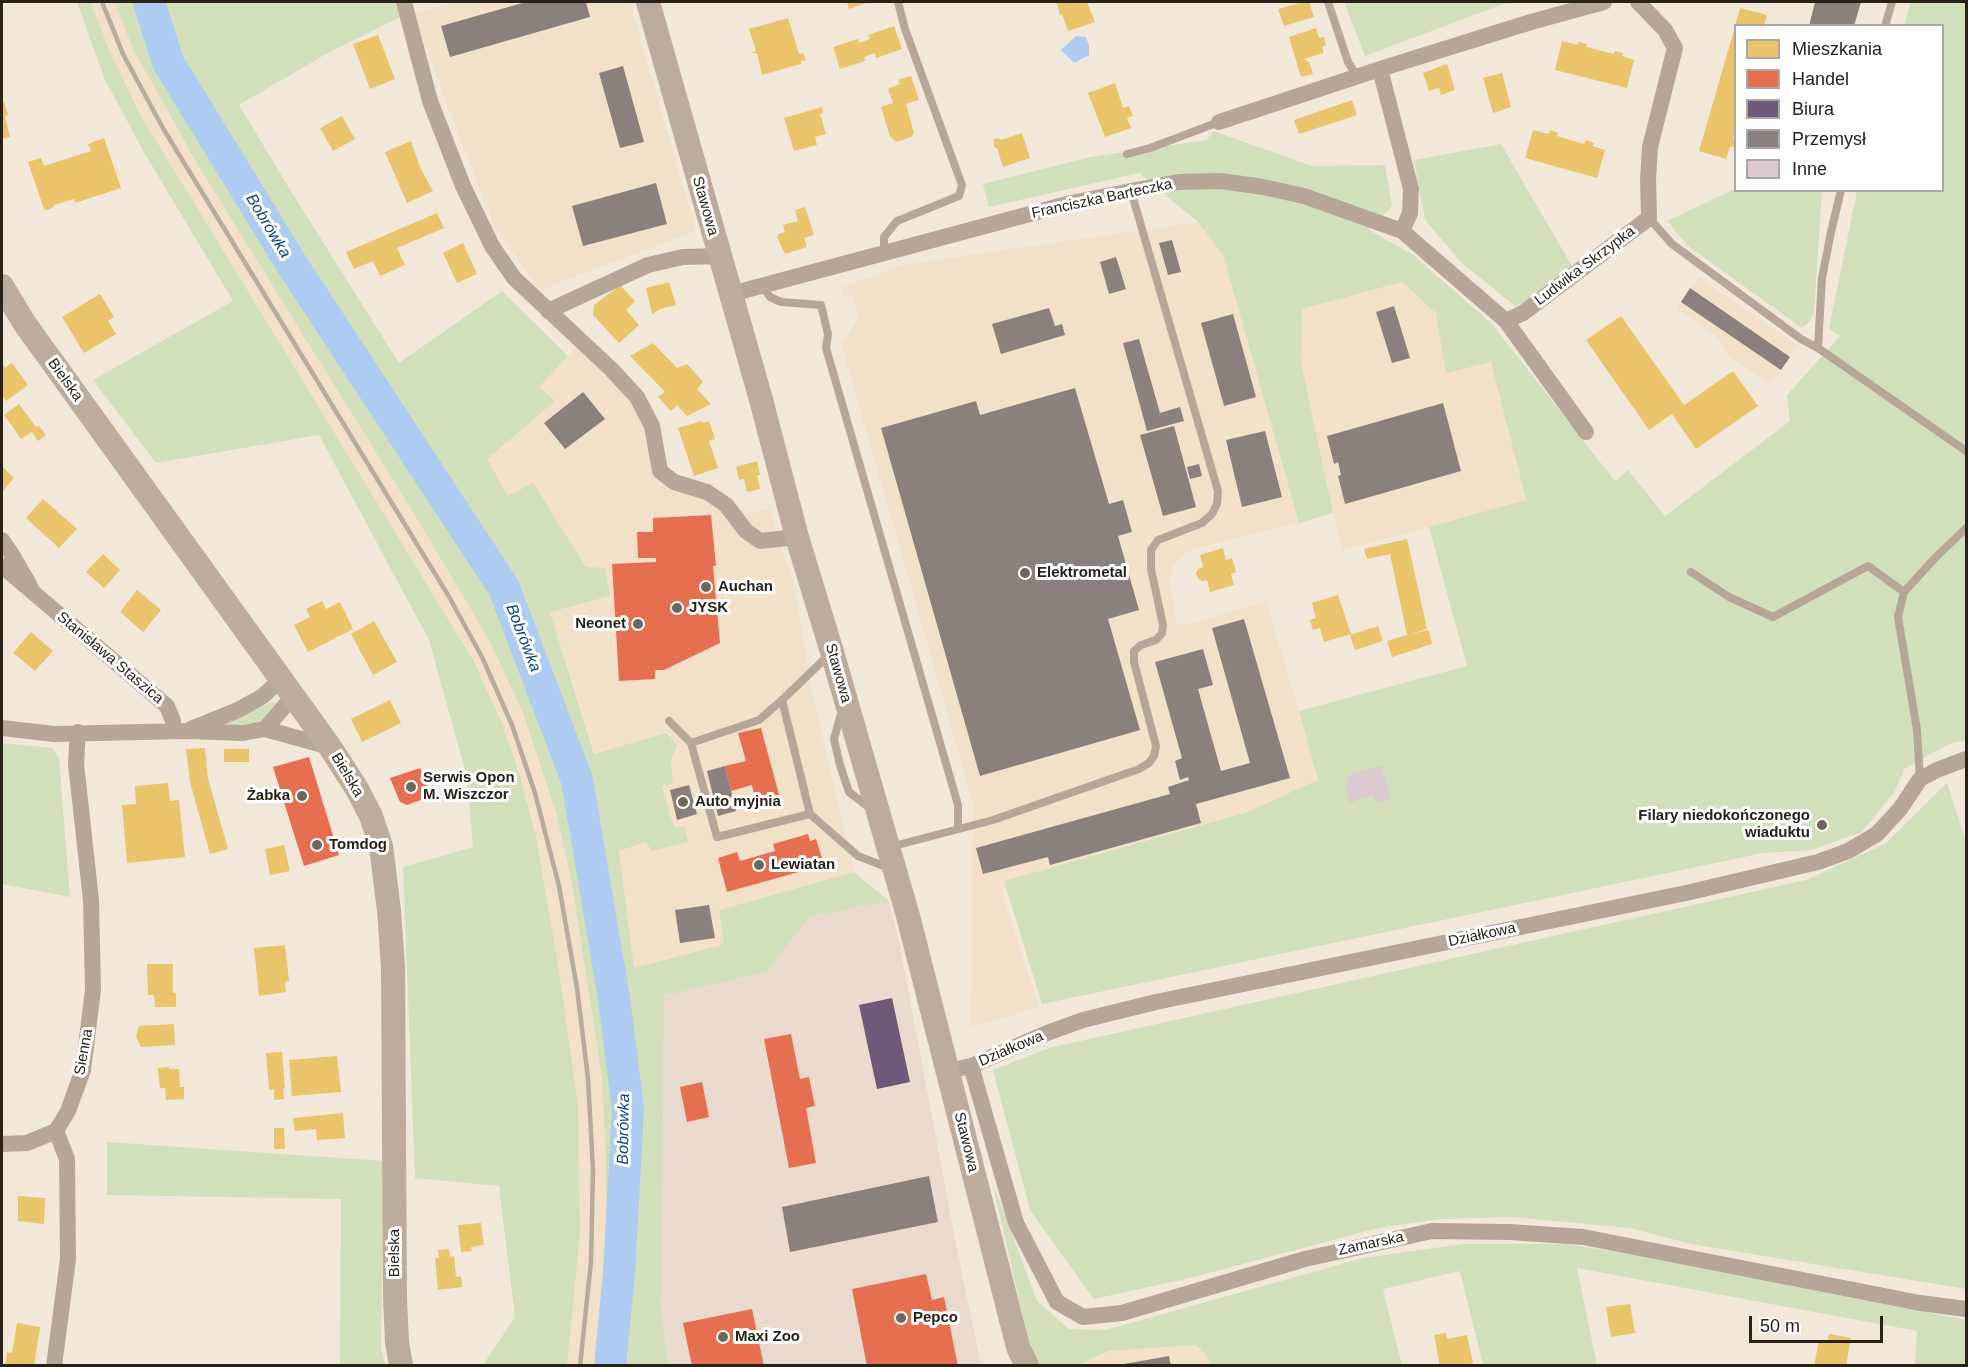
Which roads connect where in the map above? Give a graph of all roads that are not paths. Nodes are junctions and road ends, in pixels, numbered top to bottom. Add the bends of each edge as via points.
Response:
1 (404, 2) edge
2 (648, 2) edge
3 (898, 2) edge
4 (1328, 2) edge
5 (1604, 2) edge
6 (1638, 2) edge
7 (1892, 2) edge
8 (1886, 24) edge
9 (1380, 69) junction
10 (1357, 76) junction
11 (1220, 122) joint
12 (1127, 154) dead end
13 (1131, 191) junction
14 (1841, 192) edge
15 (1649, 218) junction
16 (1402, 231) junction
17 (884, 253) junction
18 (720, 256) junction
19 (2, 286) edge
20 (762, 286) junction
21 (731, 294) junction
22 (548, 311) junction
23 (1506, 321) junction
24 (1818, 348) junction
25 (1586, 432) dead end
26 (1966, 451) edge
27 (1966, 528) edge
28 (797, 537) junction
29 (2, 540) edge
30 (2, 566) edge
31 (1691, 572) dead end
32 (33, 592) junction
33 (1904, 592) junction
34 (832, 651) junction
35 (288, 687) junction
36 (782, 700) junction
37 (669, 721) dead end
38 (2, 728) edge
39 (265, 729) junction
40 (181, 731) junction
41 (78, 732) junction
42 (691, 743) junction
43 (330, 747) junction
44 (1966, 759) edge
45 (1920, 779) junction
46 (810, 814) junction
47 (958, 829) junction
48 (891, 859) junction
49 (959, 1069) junction
50 (56, 1131) junction
51 (2, 1144) edge
52 (1966, 1309) edge
53 (1020, 1359) edge
54 (54, 1365) edge
55 (401, 1365) edge

1 - 22 street via 430,101 463,186 492,246 514,278
2 - 18 street, Stawowa
3 - 17 lane via 962,185 959,196 897,221 884,237
4 - 10 lane via 1348,62
5 - 9 street
6 - 15 street, Ludwika Skrzypka via 1665,30 1675,48 1650,147
7 - 8 lane
9 - 10 street
9 - 16 street via 1411,189 1410,213
10 - 11 street
11 - 12 lane
13 - 16 street, Franciszka Barteczka via 1179,182 1221,181 1304,196
13 - 17 street, Franciszka Barteczka
13 - 47 lane via 1218,490 1217,504 1202,523 1158,540 1151,550 1150,569 1162,633 1134,651 1134,662 1156,746 1154,756 1139,769
14 - 24 lane via 1822,278
15 - 23 street, Ludwika Skrzypka via 1523,313
15 - 24 lane via 1672,244
16 - 23 street
17 - 20 street, Franciszka Barteczka
18 - 21 street, Stawowa
18 - 22 street via 683,257 648,265
19 - 35 street, Bielska via 25,324
20 - 21 street, Franciszka Barteczka
20 - 47 lane via 770,297 781,302 821,305 828,334 826,348 958,805
21 - 28 street, Stawowa
22 - 28 street via 637,397 652,426 660,471 674,482 707,492 726,505 746,531 760,541
23 - 25 street
24 - 26 lane
27 - 33 lane
28 - 34 street, Stawowa
29 - 32 street, Stanisława Staszica
30 - 32 street, Stanisława Staszica
31 - 33 lane via 1729,597 1773,617 1868,566
32 - 40 street, Stanisława Staszica via 167,706
33 - 45 lane via 1898,617 1917,730
34 - 36 lane
34 - 48 street, Stawowa
35 - 39 street
35 - 40 street
35 - 43 street, Bielska
36 - 42 lane via 759,720
36 - 46 lane
37 - 42 lane
38 - 41 street via 54,734
39 - 40 street via 243,733
39 - 43 street
40 - 41 street
41 - 50 street, Sienna via 76,764 91,900 93,990 83,1070
42 - 46 lane via 717,837
43 - 55 street, Bielska via 371,816 381,846 389,911 393,967 395,1298
44 - 45 street
45 - 49 street, Działkowa via 1877,834 1818,862 1686,893 1156,1002 1083,1020
46 - 48 lane via 858,856
47 - 48 lane
48 - 49 street, Stawowa via 931,999
49 - 52 street, Zamarska via 1016,1223 1057,1302 1083,1317 1122,1313 1305,1259 1432,1231 1583,1237 1920,1304
49 - 53 street, Stawowa
50 - 51 street via 27,1143
50 - 54 street via 68,1159 68,1259

